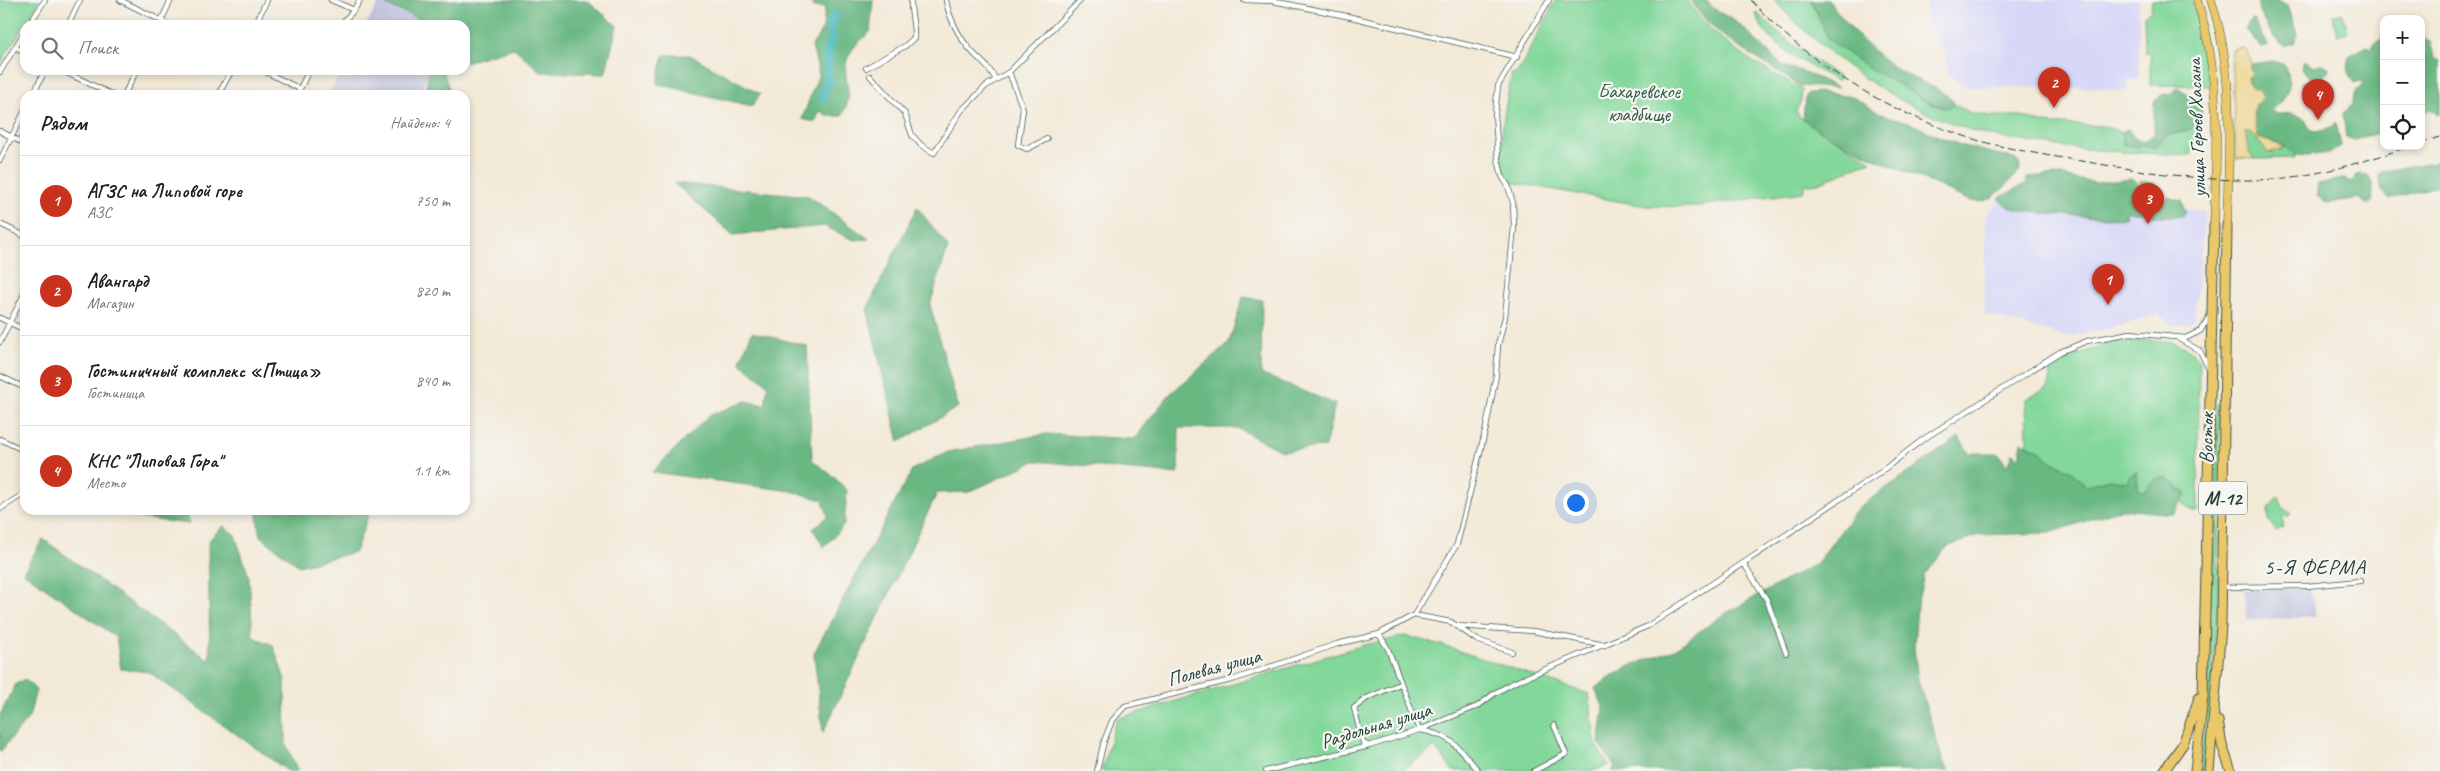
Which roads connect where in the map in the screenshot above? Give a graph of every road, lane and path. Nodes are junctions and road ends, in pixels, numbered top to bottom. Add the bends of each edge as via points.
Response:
1 (45, 0) edge
2 (80, 0) edge
3 (120, 0) edge
4 (171, 0) edge
5 (266, 0) edge
6 (331, 0) edge
7 (360, 0) edge
8 (911, 0) edge
9 (946, 0) edge
10 (1081, 0) edge
11 (1244, 0) edge
12 (1549, 0) edge
13 (2197, 0) edge
14 (2211, 0) edge
15 (354, 10) junction
16 (32, 20) edge
17 (70, 20) edge
18 (155, 20) edge
19 (161, 20) edge
20 (256, 20) edge
21 (345, 20) edge
22 (20, 39) edge
23 (15, 47) junction
24 (20, 50) edge
25 (1517, 56) junction
26 (866, 68) dead end
27 (0, 72) edge
28 (1009, 72) junction
29 (43, 75) edge
30 (71, 75) edge
31 (134, 75) edge
32 (229, 75) edge
33 (273, 75) edge
34 (306, 75) edge
35 (870, 76) dead end
36 (996, 80) junction
37 (300, 88) joint
38 (35, 90) edge
39 (103, 90) edge
40 (127, 90) edge
41 (221, 90) edge
42 (20, 120) edge
43 (0, 132) edge
44 (12, 137) junction
45 (1048, 139) dead end
46 (20, 141) edge
47 (0, 160) edge
48 (0, 224) edge
49 (2226, 225) joint
50 (2214, 226) joint
51 (20, 234) edge
52 (20, 302) edge
53 (2212, 313) junction
54 (0, 318) edge
55 (10, 323) junction
56 (20, 328) edge
57 (2178, 338) junction
58 (0, 342) edge
59 (2210, 374) junction
60 (0, 376) edge
61 (20, 386) edge
62 (0, 439) edge
63 (20, 449) edge
64 (20, 496) edge
65 (0, 509) edge
66 (1744, 564) junction
67 (2360, 581) dead end
68 (2222, 587) junction
69 (1414, 615) junction
70 (1458, 626) junction
71 (1379, 634) junction
72 (1606, 645) junction
73 (1512, 652) dead end
74 (1786, 653) dead end
75 (2203, 683) junction
76 (1400, 684) junction
77 (2216, 694) junction
78 (1554, 725) dead end
79 (1419, 730) junction
80 (1369, 746) junction
81 (1097, 771) edge
82 (1266, 771) edge
83 (1479, 771) edge
84 (1534, 771) edge
85 (2164, 771) edge
86 (2195, 771) edge
87 (2209, 771) edge
88 (2231, 771) edge

1 - 16 street
2 - 17 street
3 - 18 street
4 - 19 street
5 - 20 street
6 - 15 street
7 - 15 street
8 - 26 street via 914,38
9 - 36 street via 957,31 968,47 988,65
10 - 28 street
11 - 25 street via 1351,16
12 - 25 street
13 - 50 main road, улица Героев Хасана via 2214,70
14 - 49 main road, улица Героев Хасана via 2226,69
15 - 21 street
22 - 23 street
23 - 24 street
23 - 27 street
25 - 69 street via 1498,86 1495,113 1498,159 1513,203 1514,227 1496,375 1459,539
28 - 36 street
28 - 45 street via 1023,108 1018,145 1027,148
29 - 38 street
30 - 39 street
31 - 40 street
32 - 41 street
33 - 37 street
34 - 37 street
35 - 36 street via 905,114 912,135 934,153 962,111
42 - 44 street
43 - 44 street
44 - 46 street
44 - 47 street
48 - 51 street
49 - 68 highway, Восток / М-12
50 - 53 highway, Восток / М-12
52 - 55 street
53 - 57 street via 2197,333
53 - 59 highway, Восток / М-12
54 - 55 street
55 - 56 street
55 - 58 street
57 - 59 street via 2202,354
57 - 66 street, Раздольная улица via 2130,333 2087,341 2060,352 1922,440 1878,474
59 - 75 highway, Восток / М-12
60 - 61 street
62 - 63 street
64 - 65 street
66 - 72 street, Раздольная улица via 1648,626
66 - 74 street via 1767,600
67 - 68 street via 2308,586
68 - 77 highway, Восток / М-12
69 - 70 street
69 - 71 street, Полевая улица
70 - 72 street via 1533,631
70 - 73 street via 1477,640
71 - 76 street
71 - 81 street, Полевая улица via 1337,644 1235,679 1125,706 1112,721
72 - 79 street, Раздольная улица via 1515,682 1478,706
75 - 85 highway via 2183,744
75 - 86 highway, Восток / М-12
76 - 79 street
76 - 80 street via 1367,698 1354,708 1363,743
77 - 87 highway, Восток / М-12
77 - 88 highway via 2219,731
78 - 84 street via 1566,754
79 - 80 street, Раздольная улица
79 - 83 street via 1440,734 1453,741
80 - 82 street, Раздольная улица

